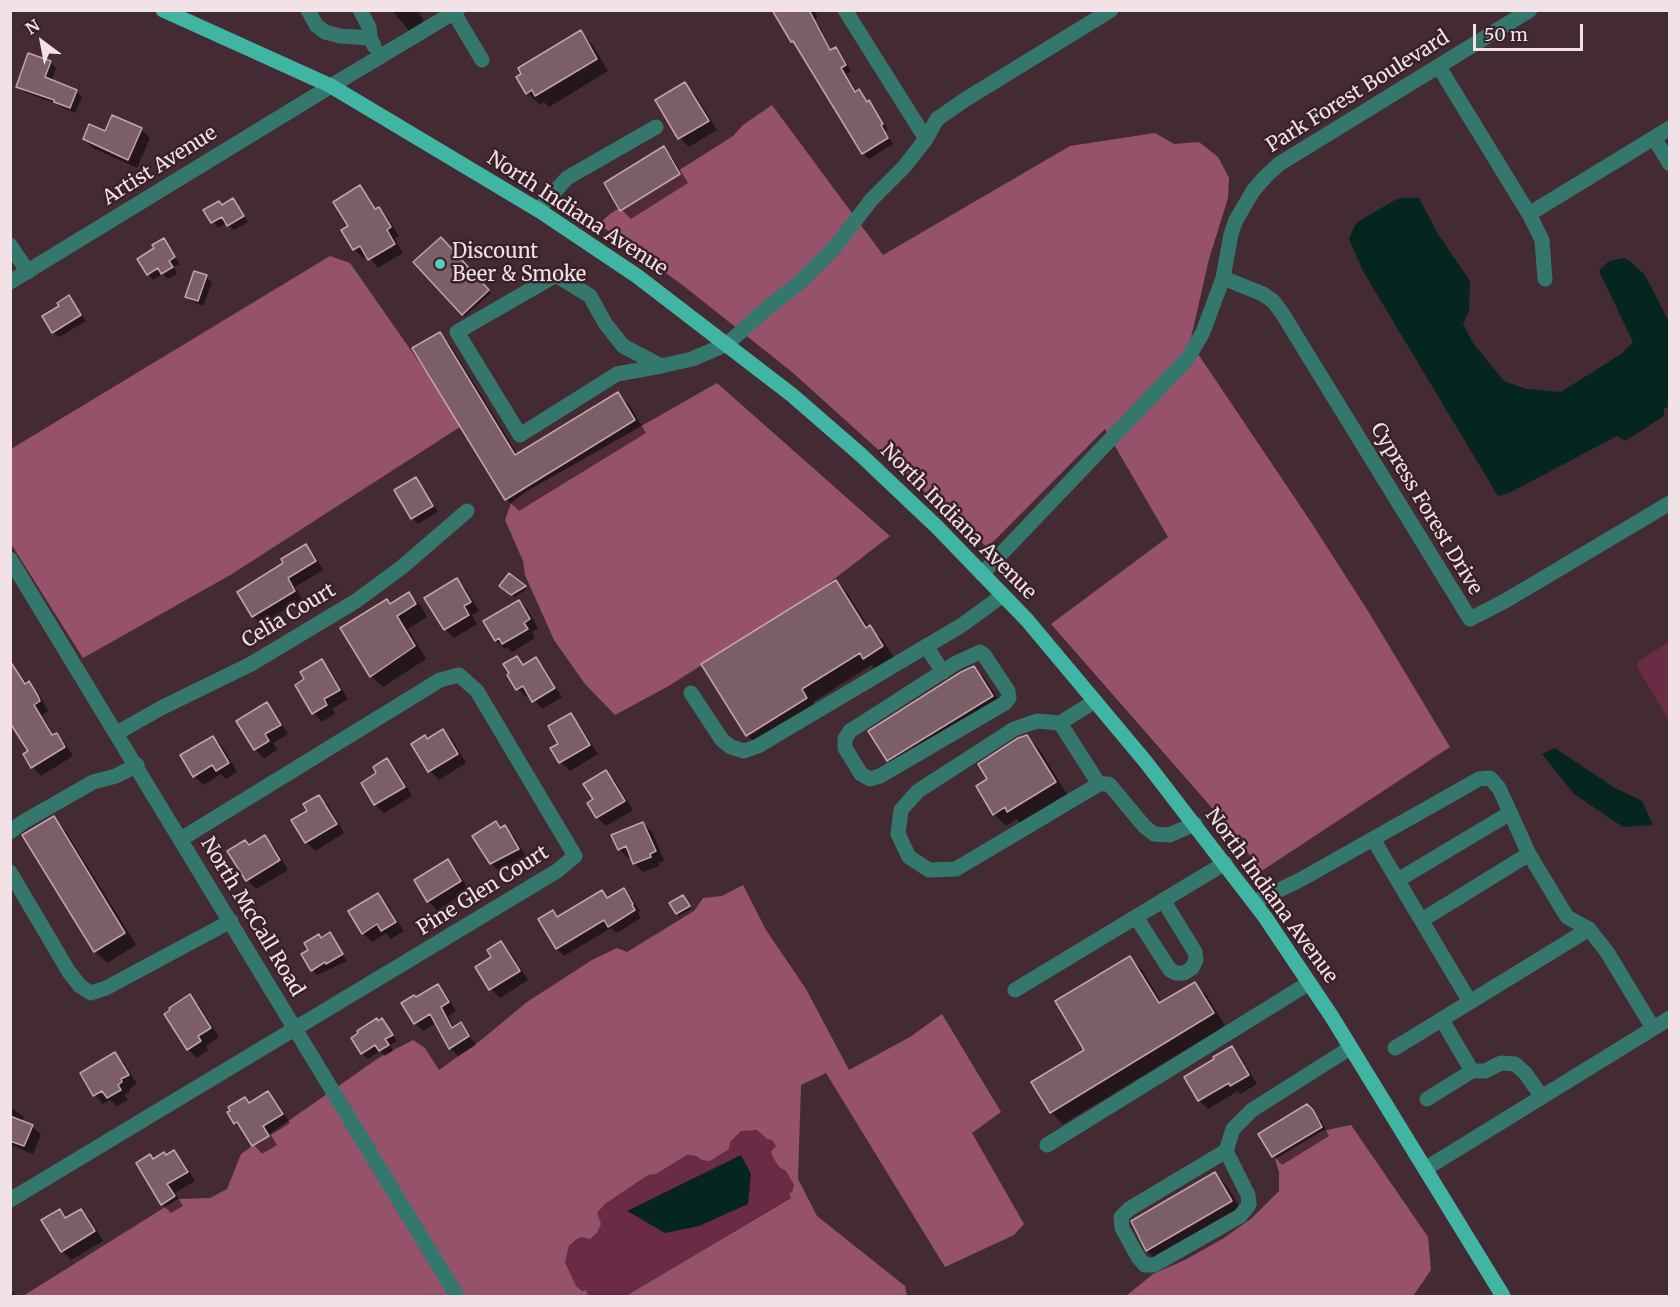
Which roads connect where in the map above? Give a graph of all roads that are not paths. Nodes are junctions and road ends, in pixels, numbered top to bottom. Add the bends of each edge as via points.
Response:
1 (163, 10) edge
2 (308, 10) edge
3 (360, 10) edge
4 (845, 10) edge
5 (1111, 10) edge
6 (1530, 10) edge
7 (448, 13) edge
8 (370, 38) junction
9 (380, 57) junction
10 (482, 60) dead end
11 (1439, 67) junction
12 (331, 86) junction
13 (656, 127) dead end
14 (1670, 128) edge
15 (1654, 138) junction
16 (926, 139) junction
17 (1670, 164) edge
18 (538, 210) junction
19 (1529, 214) junction
20 (10, 245) edge
21 (28, 272) junction
22 (1222, 279) junction
23 (1545, 279) dead end
24 (10, 282) edge
25 (727, 344) junction
26 (661, 366) junction
27 (1670, 503) edge
28 (467, 511) dead end
29 (10, 559) edge
30 (982, 574) junction
31 (1003, 595) junction
32 (926, 646) junction
33 (943, 672) junction
34 (692, 693) dead end
35 (1095, 701) junction
36 (1060, 723) junction
37 (117, 733) junction
38 (137, 765) junction
39 (1099, 784) junction
40 (1510, 813) junction
41 (1195, 824) junction
42 (10, 832) edge
43 (182, 839) junction
44 (1373, 839) junction
45 (1529, 854) junction
46 (1225, 863) junction
47 (10, 872) edge
48 (1398, 880) junction
49 (1163, 900) junction
50 (1254, 902) junction
51 (1136, 917) junction
52 (1422, 920) junction
53 (231, 921) junction
54 (1589, 929) junction
55 (1309, 982) junction
56 (1015, 990) dead end
57 (1470, 1002) junction
58 (1670, 1018) edge
59 (1442, 1020) junction
60 (1653, 1028) junction
61 (296, 1030) junction
62 (1350, 1048) junction
63 (1395, 1048) dead end
64 (1472, 1071) junction
65 (1542, 1097) junction
66 (1427, 1099) dead end
67 (1047, 1145) dead end
68 (1226, 1151) junction
69 (1425, 1169) junction
70 (10, 1200) edge
71 (457, 1296) edge
72 (1503, 1296) edge

1 - 12 main road, North Indiana Avenue
2 - 8 street via 325,32
3 - 8 street
4 - 16 street
5 - 16 street via 937,119
6 - 11 street, Park Forest Boulevard
7 - 9 street, Artist Avenue
7 - 10 street
8 - 9 street
9 - 12 street, Artist Avenue
11 - 19 street
11 - 22 street, Park Forest Boulevard via 1265,177 1236,220
12 - 18 main road, North Indiana Avenue
12 - 21 street, Artist Avenue
13 - 18 street via 567,178
14 - 15 street
15 - 17 street
15 - 19 street
16 - 25 street via 834,248
18 - 25 main road, North Indiana Avenue via 637,276
19 - 23 street via 1542,240
20 - 21 street
21 - 24 street, Artist Avenue
22 - 27 street, Cypress Forest Drive via 1263,294 1282,313 1470,619
22 - 30 street, Park Forest Boulevard via 1203,332 1188,358
25 - 26 street via 692,359
25 - 30 main road, North Indiana Avenue via 861,455
26 - 26 street via 622,346 590,296 556,275 458,332 520,435 617,374
28 - 37 street, Celia Court via 356,601 251,664
29 - 37 street, North McCall Road
30 - 31 main road, North Indiana Avenue
31 - 32 street
31 - 35 main road, North Indiana Avenue
32 - 33 street
32 - 34 street via 758,746 744,750 722,740
33 - 33 street via 850,731 845,747 861,774 870,778 880,776 1009,698 980,652
35 - 36 street
35 - 41 main road, North Indiana Avenue
36 - 39 street
36 - 39 street via 1037,721 1014,729 918,791 901,810 898,834 909,857 929,870 956,869
37 - 38 street, North McCall Road
38 - 42 street via 93,782
38 - 43 street, North McCall Road
39 - 41 street via 1109,784 1154,834 1169,835
40 - 44 street via 1499,788 1490,778 1479,778
40 - 45 street
40 - 48 street
41 - 46 main road, North Indiana Avenue
43 - 53 street, North McCall Road
43 - 61 street, Pine Glen Court via 440,680 459,675 477,691 566,837 575,856 557,871
44 - 48 street
44 - 50 street
45 - 52 street
45 - 54 street via 1567,917
46 - 49 street
46 - 50 main road, North Indiana Avenue
47 - 53 street via 69,972 91,993
48 - 52 street
49 - 51 street
49 - 51 street via 1195,952 1192,968 1176,974 1170,970
50 - 55 main road, North Indiana Avenue
51 - 56 street
52 - 57 street
53 - 61 street, North McCall Road
54 - 57 street
54 - 60 street
55 - 62 main road, North Indiana Avenue
55 - 67 street
57 - 59 street
58 - 60 street
59 - 63 street
59 - 64 street
60 - 65 street
61 - 70 street, Pine Glen Court
61 - 71 street, North McCall Road
62 - 68 street via 1252,1110 1233,1129
62 - 69 main road, North Indiana Avenue
64 - 65 street via 1485,1071 1501,1063 1515,1064
64 - 66 street
65 - 69 street
68 - 68 street via 1249,1205 1240,1216 1154,1265 1145,1265 1122,1228 1121,1218 1129,1209
69 - 72 main road, North Indiana Avenue

